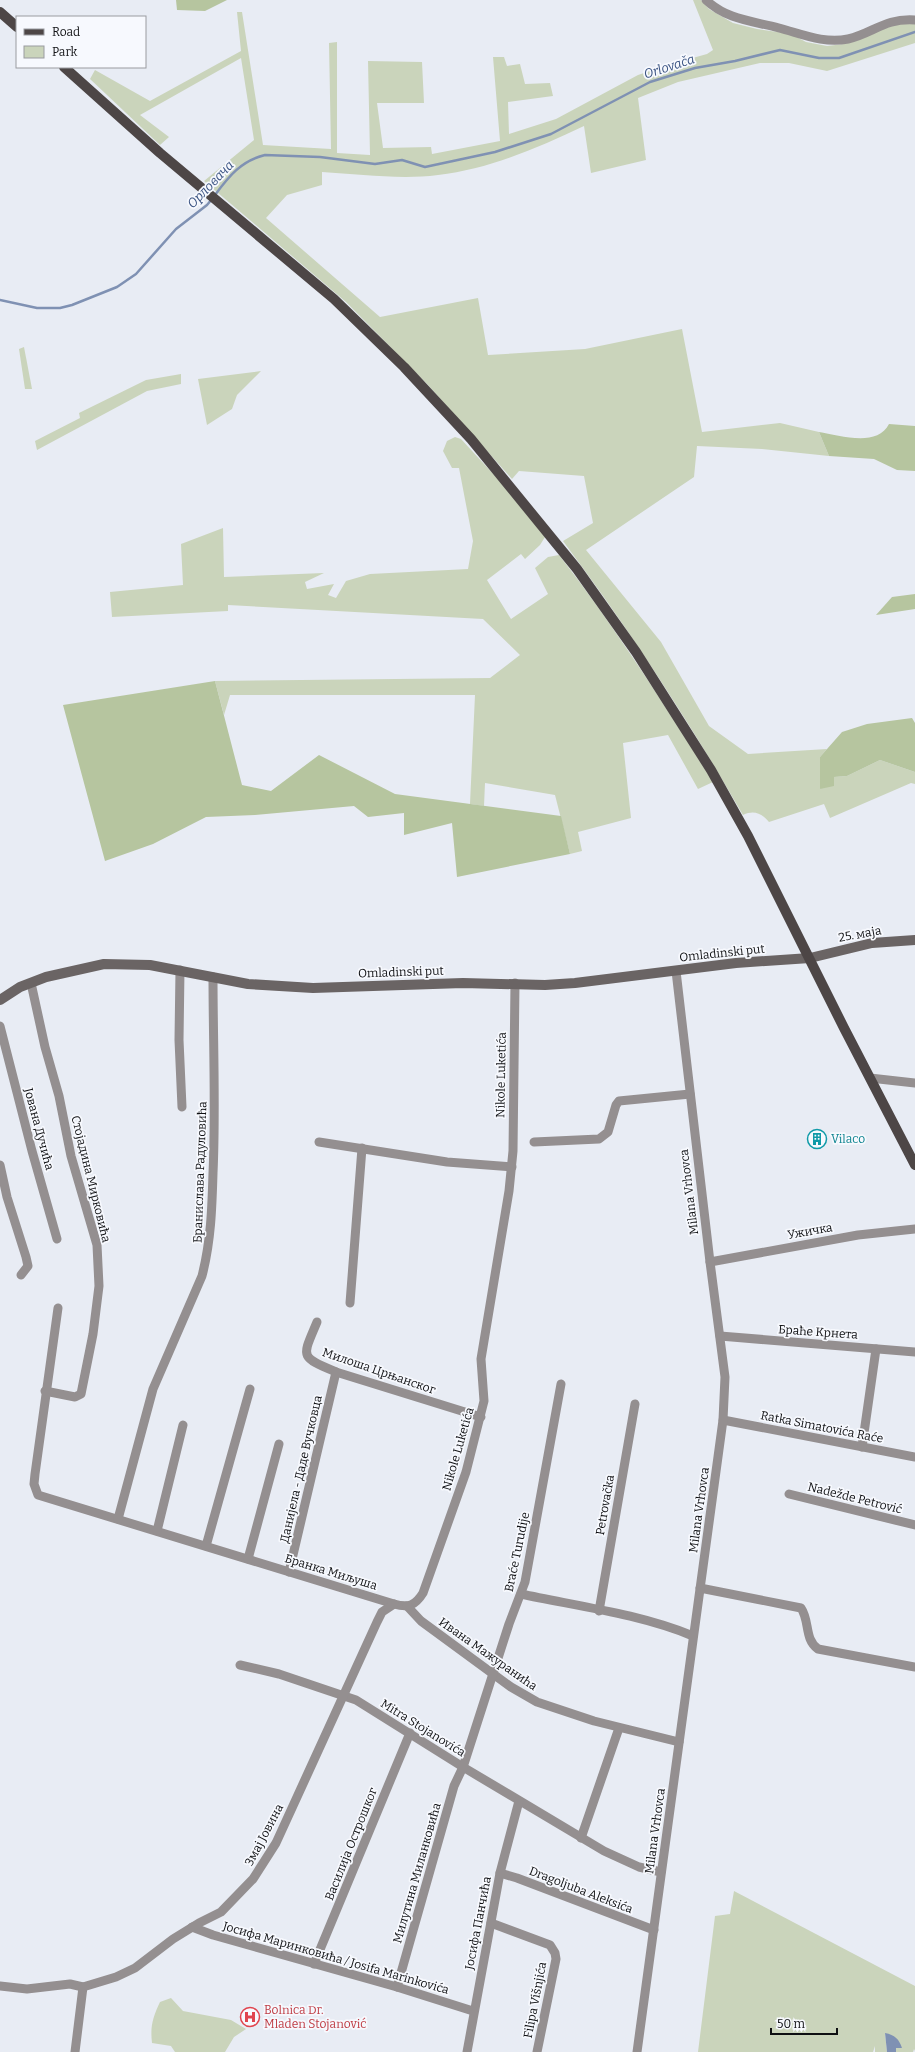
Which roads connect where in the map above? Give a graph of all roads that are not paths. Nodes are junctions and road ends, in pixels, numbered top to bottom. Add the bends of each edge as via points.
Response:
1 (706, 0) edge
2 (0, 12) edge
3 (915, 20) edge
4 (16, 26) edge
5 (65, 68) edge
6 (915, 940) edge
7 (810, 958) junction
8 (180, 970) junction
9 (676, 971) junction
10 (213, 977) junction
11 (31, 983) junction
12 (515, 983) junction
13 (0, 1000) edge
14 (0, 1026) edge
15 (870, 1078) junction
16 (915, 1083) edge
17 (690, 1094) junction
18 (182, 1107) dead end
19 (319, 1142) dead end
20 (534, 1142) dead end
21 (362, 1148) junction
22 (0, 1165) edge
23 (915, 1165) edge
24 (512, 1167) junction
25 (915, 1229) edge
26 (57, 1239) dead end
27 (710, 1262) junction
28 (21, 1275) dead end
29 (350, 1303) dead end
30 (58, 1308) dead end
31 (317, 1322) dead end
32 (720, 1336) junction
33 (876, 1349) junction
34 (915, 1352) edge
35 (336, 1372) junction
36 (561, 1384) dead end
37 (250, 1389) dead end
38 (45, 1391) junction
39 (635, 1404) dead end
40 (481, 1417) junction
41 (724, 1420) junction
42 (183, 1425) dead end
43 (279, 1444) dead end
44 (862, 1447) junction
45 (915, 1457) edge
46 (789, 1494) dead end
47 (118, 1519) junction
48 (915, 1525) edge
49 (158, 1531) junction
50 (206, 1546) junction
51 (248, 1559) junction
52 (289, 1572) junction
53 (700, 1588) junction
54 (521, 1594) junction
55 (394, 1604) junction
56 (407, 1606) junction
57 (599, 1611) junction
58 (693, 1636) junction
59 (240, 1665) dead end
60 (915, 1667) edge
61 (494, 1674) junction
62 (342, 1695) junction
63 (619, 1728) junction
64 (410, 1733) junction
65 (679, 1742) junction
66 (463, 1767) junction
67 (519, 1801) junction
68 (581, 1838) junction
69 (661, 1872) junction
70 (500, 1873) junction
71 (491, 1923) junction
72 (192, 1927) junction
73 (654, 1930) junction
74 (314, 1964) junction
75 (0, 1986) edge
76 (83, 1987) junction
77 (397, 1987) junction
78 (473, 2011) junction
79 (75, 2052) edge
80 (467, 2052) edge
81 (537, 2052) edge
82 (637, 2052) edge

1 - 3 street via 739,19 828,40 849,39 891,21
2 - 4 main road
5 - 7 main road via 334,299 471,439 577,569 636,652 711,770
6 - 7 street, 25. маја via 872,943
7 - 9 street, Omladinski put via 736,963
7 - 15 main road
8 - 10 street, Omladinski put
8 - 11 street, Omladinski put via 104,964 67,971
8 - 18 street via 179,1040
9 - 12 street, Omladinski put via 576,983
9 - 17 street, Milana Vrhovca
10 - 12 street, Omladinski put via 248,984 313,988
10 - 47 street, Бранислава Радуловића via 216,1111 208,1256 202,1276 153,1389
11 - 13 street, Omladinski put
11 - 38 street, Стојадина Мирковића via 71,1156 95,1235 99,1286 81,1394 75,1397
12 - 24 street, Nikole Luketića
14 - 26 street, Јована Дучића
15 - 16 street
15 - 23 main road
17 - 20 street via 620,1101 616,1105 608,1132 599,1139
17 - 27 street, Milana Vrhovca
19 - 21 street
21 - 24 street via 447,1162
21 - 29 street
22 - 28 street via 28,1266
24 - 40 street, Nikole Luketića via 481,1359 484,1401
25 - 27 street, Ужичка via 858,1235
27 - 32 street, Milana Vrhovca
30 - 38 street
31 - 35 street, Милоша Црњанског via 307,1346 308,1358
32 - 33 street, Браће Крнета
32 - 41 street, Milana Vrhovca via 725,1377
33 - 34 street, Браће Крнета
33 - 44 street
35 - 40 street, Милоша Црњанског
35 - 52 street, Данијела - Даде Вучковца
36 - 54 street, Braće Turudije
37 - 50 street
38 - 47 street, Бранка Миљуша via 34,1484 38,1495
39 - 57 street, Petrovačka
40 - 56 street, Nikole Luketića via 466,1472 423,1593 418,1601
41 - 44 street, Ratka Simatovića Raće
41 - 53 street, Milana Vrhovca
42 - 49 street
43 - 51 street
44 - 45 street, Ratka Simatovića Raće
46 - 48 street, Nadežde Petrović
47 - 49 street, Бранка Миљуша
49 - 50 street, Бранка Миљуша
50 - 51 street, Бранка Миљуша
51 - 52 street, Бранка Миљуша
52 - 55 street, Бранка Миљуша
53 - 58 street, Milana Vrhovca
53 - 60 street via 801,1608 807,1619 810,1641 818,1649
54 - 57 street
54 - 61 street, Braće Turudije
55 - 56 street, Бранка Миљуша
55 - 62 street, Змај Јовина via 382,1612
56 - 61 street, Ивана Мажуранића via 421,1621
57 - 58 street via 679,1630
58 - 65 street, Milana Vrhovca
59 - 62 street, Mitra Stojanovića via 279,1674
61 - 63 street, Ивана Мажуранића via 537,1702
61 - 66 street, Braće Turudije
62 - 64 street, Mitra Stojanovića via 356,1700
62 - 72 street, Змај Јовина via 276,1843 264,1864 221,1912
63 - 65 street, Ивана Мажуранића
63 - 68 street
64 - 66 street, Mitra Stojanovića
64 - 74 street, Василија Острошког
65 - 69 street, Milana Vrhovca
66 - 67 street, Mitra Stojanovića
66 - 77 street, Милутина Миланковића via 454,1786
67 - 68 street, Mitra Stojanovića
67 - 70 street, Јосифа Панчића
68 - 69 street, Mitra Stojanovića via 639,1867
69 - 73 street, Milana Vrhovca
70 - 71 street, Јосифа Панчића
70 - 73 street, Dragoljuba Aleksića
71 - 78 street, Јосифа Панчића
71 - 81 street, Filipa Višnjića via 550,1945 555,1953
72 - 74 street, Јосифа Маринковића / Josifa Marinkovića
72 - 76 street, Змај Јовина via 135,1968
73 - 82 street, Milana Vrhovca
74 - 77 street, Јосифа Маринковића / Josifa Marinkovića
75 - 76 street via 26,1988 70,1984
76 - 79 street
77 - 78 street, Јосифа Маринковића / Josifa Marinkovića
78 - 80 street, Јосифа Панчића

